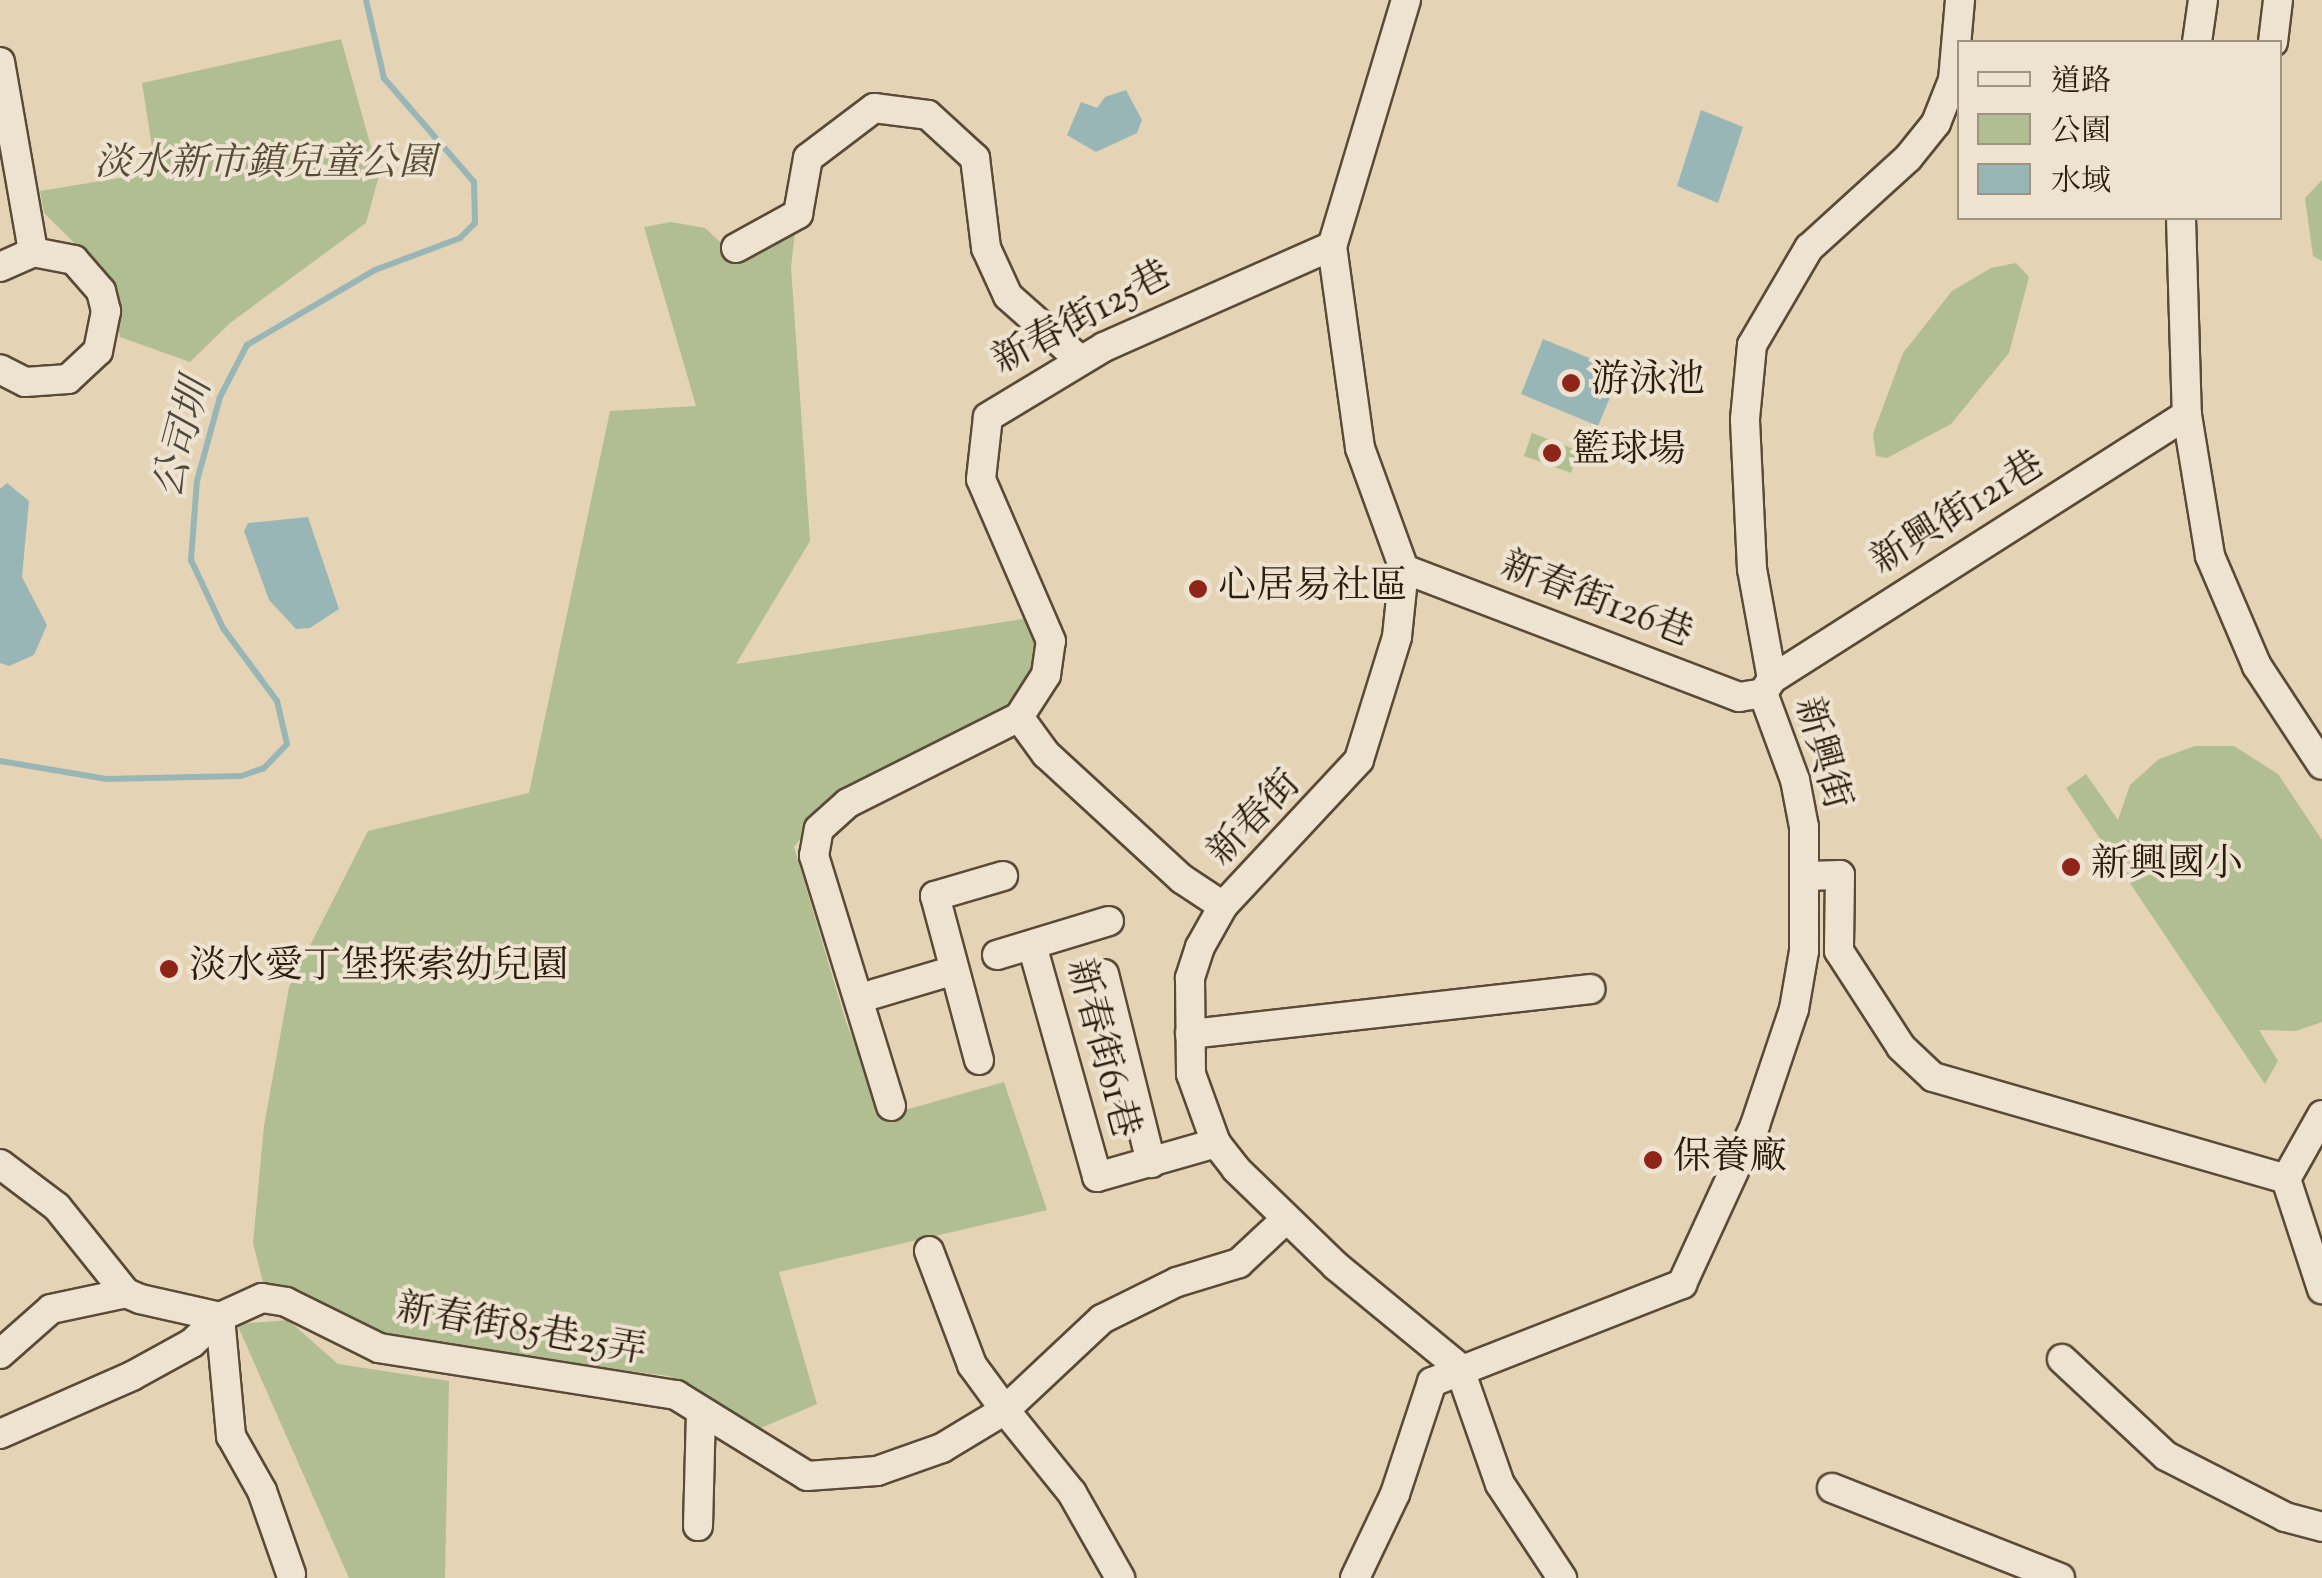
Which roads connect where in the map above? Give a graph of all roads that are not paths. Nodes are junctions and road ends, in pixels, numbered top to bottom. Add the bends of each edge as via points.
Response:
1 (1406, 0) edge
2 (2203, 0) edge
3 (2278, 0) edge
4 (1959, 1) edge
5 (2197, 40) edge
6 (2273, 40) edge
7 (0, 62) edge
8 (2181, 220) edge
9 (1332, 246) junction
10 (736, 248) dead end
11 (33, 252) junction
12 (0, 267) edge
13 (1080, 360) junction
14 (0, 369) edge
15 (2187, 416) junction
16 (1404, 569) junction
17 (1767, 686) junction
18 (1019, 718) junction
19 (2322, 765) edge
20 (1003, 876) dead end
21 (1808, 876) junction
22 (1223, 906) junction
23 (1109, 920) dead end
24 (1032, 945) junction
25 (997, 955) dead end
26 (955, 970) junction
27 (1104, 974) dead end
28 (1590, 989) dead end
29 (874, 994) dead end
30 (1190, 1034) junction
31 (979, 1060) dead end
32 (891, 1106) dead end
33 (2322, 1115) edge
34 (1216, 1144) junction
35 (1151, 1163) junction
36 (0, 1164) edge
37 (2286, 1179) junction
38 (1285, 1220) junction
39 (929, 1250) dead end
40 (2322, 1288) edge
41 (126, 1292) junction
42 (220, 1317) junction
43 (0, 1354) edge
44 (2062, 1359) dead end
45 (1460, 1367) junction
46 (1006, 1410) junction
47 (701, 1412) junction
48 (0, 1434) edge
49 (1832, 1488) dead end
50 (698, 1526) dead end
51 (2322, 1526) edge
52 (1991, 1564) edge
53 (291, 1574) dead end
54 (1120, 1578) edge
55 (1355, 1578) edge
56 (1562, 1578) edge
57 (2060, 1578) edge

1 - 9 street, 新春街
2 - 5 street
3 - 6 street
4 - 17 street, 新興街 via 1953,80 1936,123 1908,158 1809,248 1752,345 1745,419 1752,569
7 - 11 street
8 - 15 street
9 - 13 street, 新春街125巷 via 1210,295
9 - 16 street, 新春街 via 1360,448
10 - 13 street via 798,214 808,158 874,108 928,115 974,158 986,248 1008,296
11 - 12 street
11 - 14 street via 64,256 90,274 106,311 106,332 92,360 68,378 25,382
13 - 18 street, 新春街125巷 via 1004,402 983,434 981,479 989,508 1051,641 1046,675
15 - 17 street, 新興街121巷
15 - 19 street via 2210,556 2230,612 2300,739
16 - 17 street, 新春街126巷 via 1739,696
16 - 22 street, 新春街 via 1397,637 1359,760
17 - 21 street, 新興街 via 1795,780
18 - 22 street via 1060,767 1182,879
18 - 32 street via 848,803 819,829 819,887
20 - 26 street via 934,896
21 - 37 street via 1840,876 1839,951 1900,1048 1933,1077
21 - 45 street, 新興街 via 1804,951 1780,1053 1682,1284
22 - 30 street, 新春街 via 1190,978
23 - 24 street, 新春街61巷
24 - 25 street, 新春街61巷
24 - 35 street, 新春街61巷 via 1096,1177
26 - 29 street
26 - 31 street
27 - 35 street
28 - 30 street
30 - 34 street, 新春街 via 1198,1106
33 - 37 street
34 - 35 street
34 - 38 street, 新春街
36 - 41 street via 57,1207
37 - 40 street
38 - 45 street, 新春街
38 - 46 street, 新春街85巷25弄 via 1240,1263 1177,1282 1102,1320
39 - 46 street via 972,1365
41 - 42 street
41 - 43 street via 52,1309
42 - 47 street, 新春街85巷25弄 via 262,1298 286,1302 379,1348 676,1395
42 - 48 street, 新春街85巷25弄 via 192,1343 132,1376
42 - 53 street via 230,1436 262,1491
44 - 51 street via 2166,1456 2285,1517
45 - 55 street via 1432,1382 1395,1494
45 - 56 street via 1500,1484
46 - 47 street, 新春街85巷25弄 via 942,1448 832,1479 806,1476
46 - 54 street via 1072,1492
47 - 50 street
49 - 52 street
52 - 57 street

